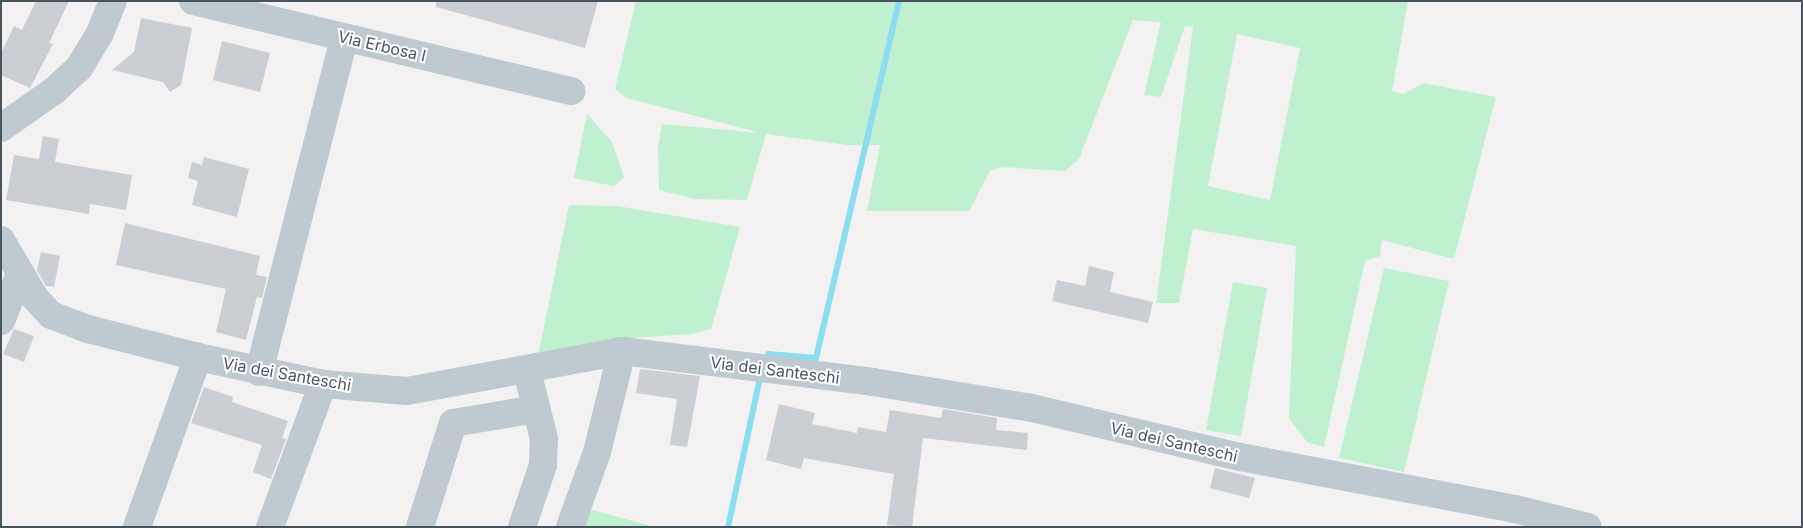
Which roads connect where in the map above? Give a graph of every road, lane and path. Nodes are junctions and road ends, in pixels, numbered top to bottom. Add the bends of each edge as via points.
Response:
1 (113, 1) edge
2 (193, 1) edge
3 (344, 38) junction
4 (571, 91) dead end
5 (1, 128) edge
6 (1, 240) edge
7 (20, 274) junction
8 (1, 321) edge
9 (622, 351) junction
10 (198, 357) junction
11 (527, 370) junction
12 (259, 372) junction
13 (323, 384) junction
14 (536, 409) junction
15 (137, 527) edge
16 (270, 527) edge
17 (420, 527) edge
18 (522, 527) edge
19 (570, 527) edge
20 (1588, 527) edge

1 - 5 street via 100,33 79,68 55,90
2 - 3 street, Via Erbosa I
3 - 4 street, Via Erbosa I
3 - 12 street
6 - 7 street, Via dei Santeschi
7 - 8 street
7 - 10 street, Via dei Santeschi via 51,315 88,329
9 - 11 street, Via dei Santeschi
9 - 19 street via 597,452
9 - 20 street, Via dei Santeschi via 873,382 1032,408 1240,458 1515,509
10 - 12 street, Via dei Santeschi
10 - 15 street
11 - 13 street, Via dei Santeschi via 407,391
11 - 14 street
12 - 13 street, Via dei Santeschi
13 - 16 street
14 - 17 street via 453,423
14 - 18 street via 544,439 543,465

